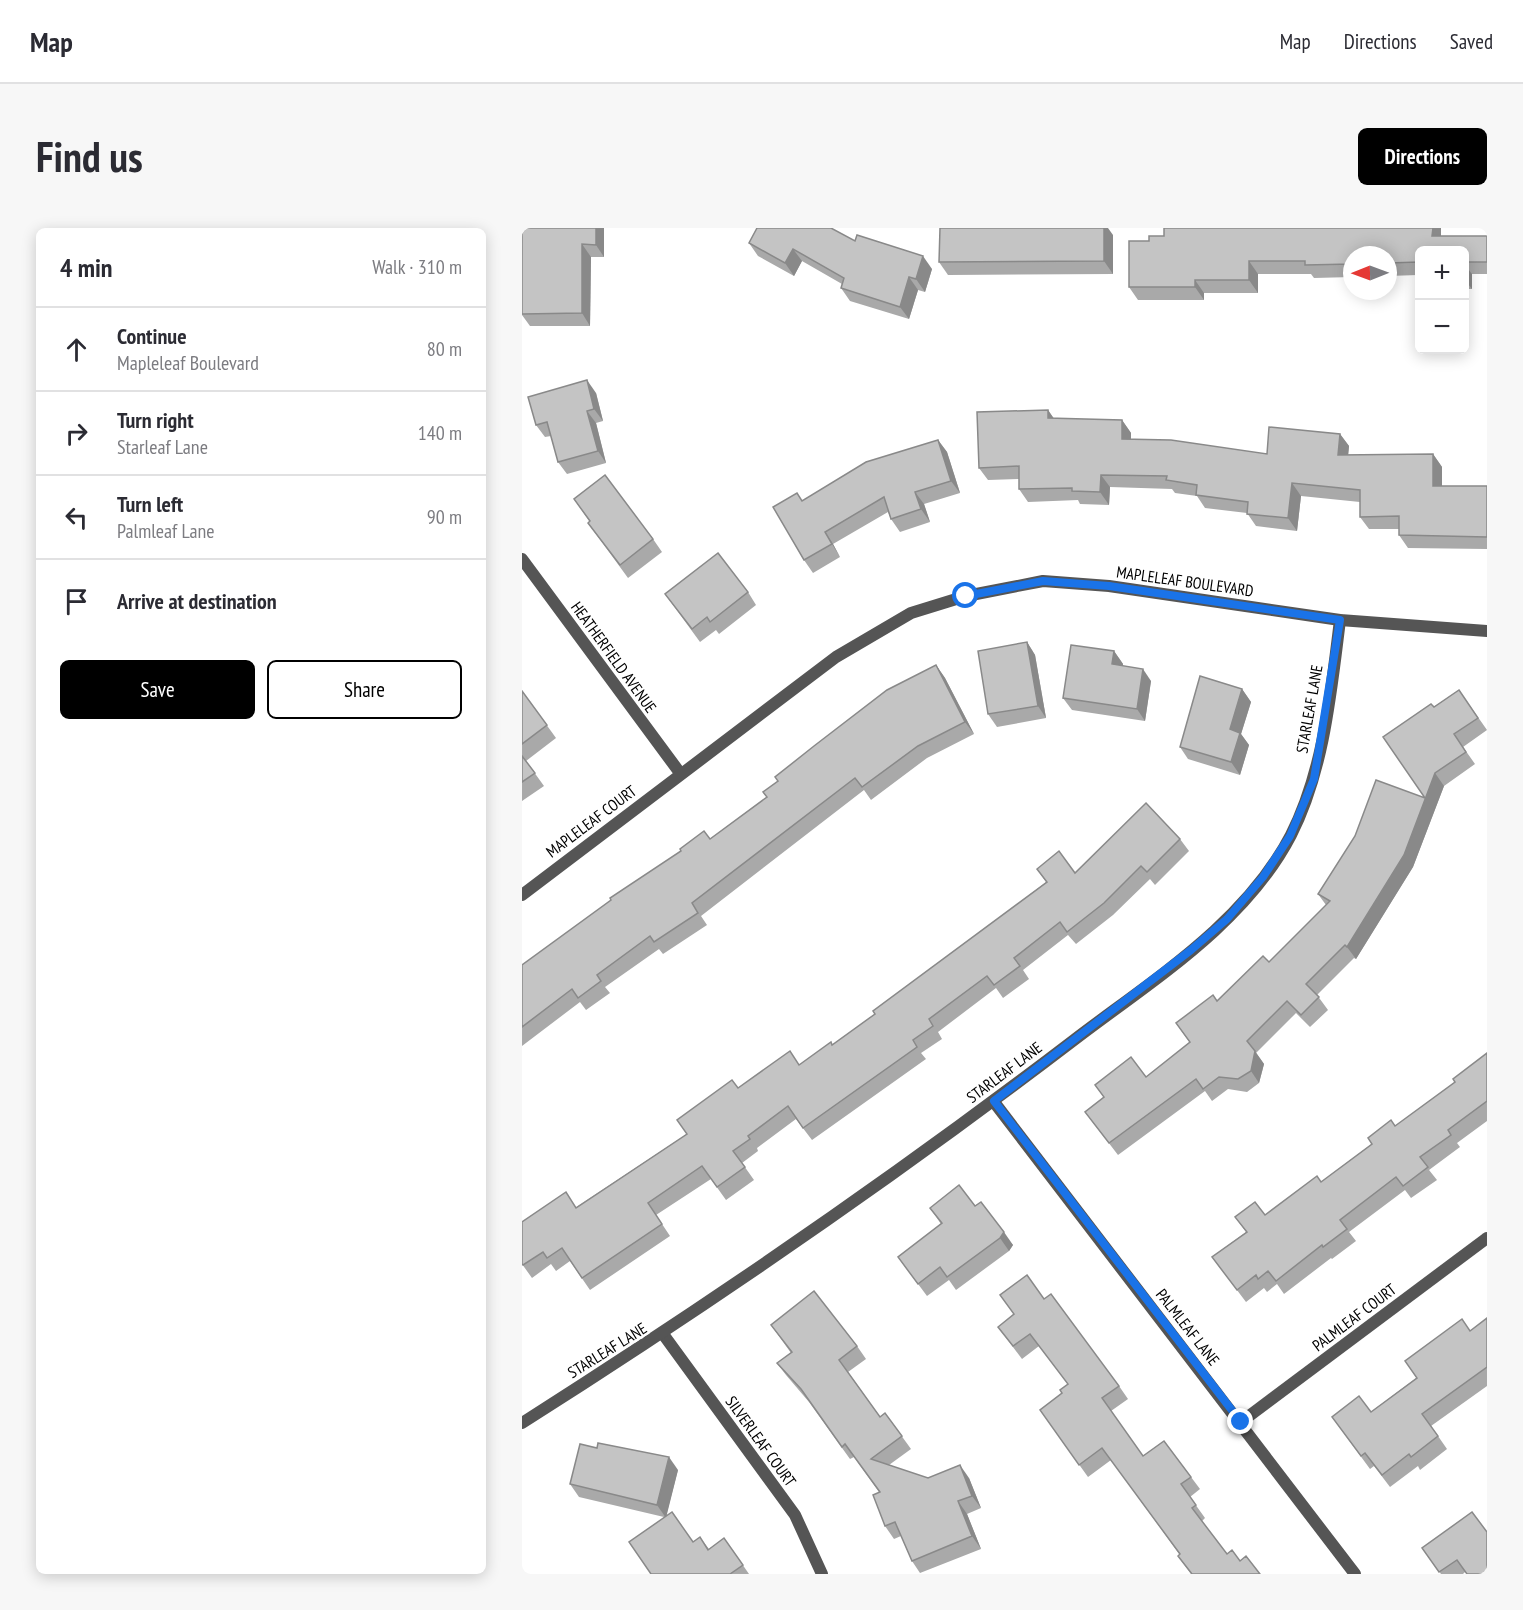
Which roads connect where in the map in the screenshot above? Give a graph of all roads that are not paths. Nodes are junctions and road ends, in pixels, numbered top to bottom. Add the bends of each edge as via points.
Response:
1 (522, 559) edge
2 (1340, 620) junction
3 (1487, 631) edge
4 (680, 774) junction
5 (522, 895) edge
6 (994, 1101) junction
7 (1487, 1238) edge
8 (663, 1334) junction
9 (1241, 1422) junction
10 (522, 1424) edge
11 (822, 1574) edge
12 (1355, 1574) edge

1 - 4 street, HEATHERFIELD AVENUE
2 - 3 street, MAPLELEAF BOULEVARD
2 - 4 street, MAPLELEAF BOULEVARD via 1109,586 1043,581 966,596 911,614 836,657
2 - 6 street, STARLEAF LANE via 1314,779 1290,836 1263,877 1227,919 1191,950
4 - 5 street, MAPLELEAF COURT
6 - 8 street, STARLEAF LANE
6 - 9 street, PALMLEAF LANE
7 - 9 street, PALMLEAF COURT
8 - 10 street, STARLEAF LANE
8 - 11 street, SILVERLEAF COURT via 795,1515
9 - 12 street, PALMLEAF LANE

